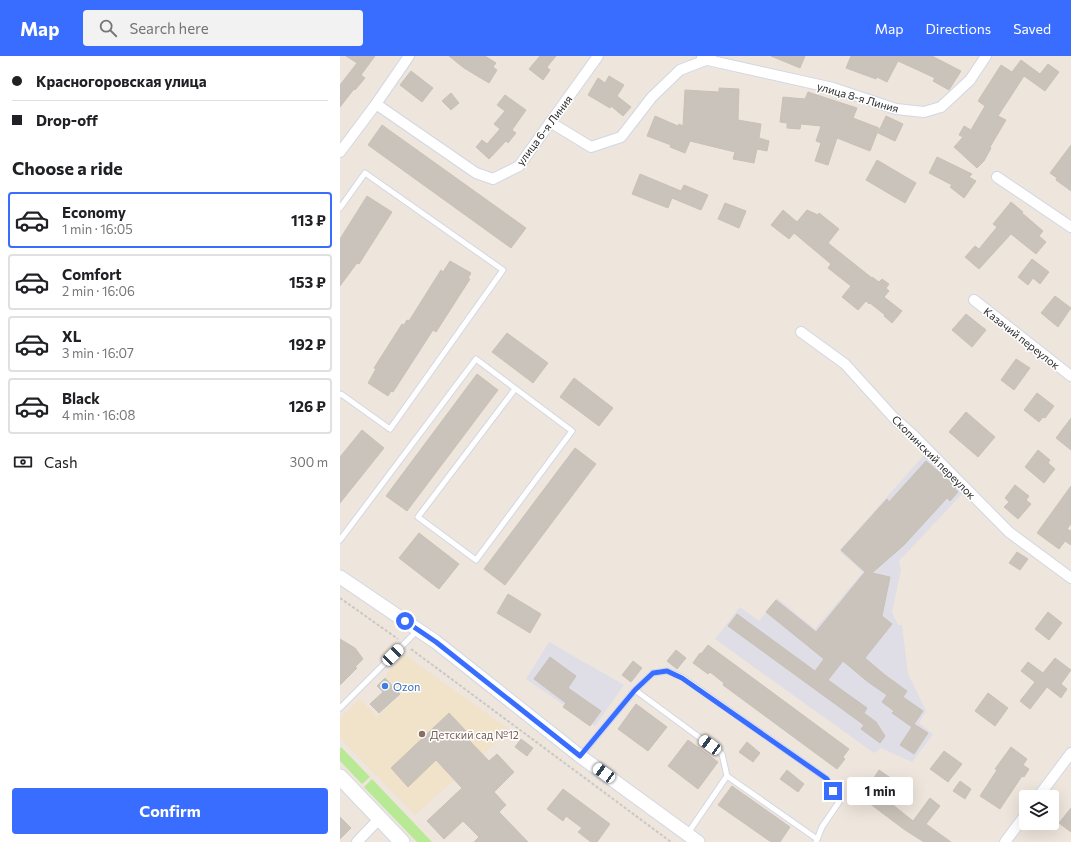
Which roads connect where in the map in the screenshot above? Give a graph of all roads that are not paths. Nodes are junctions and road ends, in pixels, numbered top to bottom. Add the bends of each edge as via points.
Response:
1 (409, 56) edge
2 (598, 56) edge
3 (986, 56) edge
4 (708, 57) edge
5 (376, 104) junction
6 (550, 122) junction
7 (340, 152) edge
8 (997, 177) dead end
9 (340, 208) edge
10 (1071, 227) edge
11 (974, 300) dead end
12 (801, 332) dead end
13 (1071, 376) edge
14 (515, 388) junction
15 (340, 394) edge
16 (340, 540) edge
17 (340, 577) edge
18 (1071, 578) edge
19 (418, 630) junction
20 (635, 690) junction
21 (340, 708) edge
22 (1071, 753) edge
23 (580, 756) junction
24 (727, 776) junction
25 (340, 777) edge
26 (1043, 790) edge
27 (379, 819) junction
28 (1019, 823) edge
29 (687, 834) junction
30 (817, 841) edge
31 (357, 842) edge
32 (402, 842) edge
33 (698, 842) edge
34 (1005, 842) edge

1 - 5 street
2 - 6 street, улица 6-я Линия
3 - 4 street, улица 8-я Линия via 970,80 941,107 924,112 896,109 833,88
4 - 6 street via 680,70 652,97 621,136 591,147
5 - 6 street, улица 6-я Линия via 476,173 493,179 519,166
5 - 7 street
8 - 10 street
9 - 15 lane via 365,173 503,270 390,429
11 - 13 street, Казачий переулок
12 - 18 street, Скопинский переулок via 845,364 893,417 1009,532
14 - 14 lane via 418,517 476,560 572,431
14 - 16 lane via 476,359
17 - 19 street
19 - 21 lane
19 - 23 street
20 - 23 lane
20 - 24 lane via 722,754
20 - 30 lane via 653,673 667,671 682,678 827,779 839,802 822,828
22 - 26 street
23 - 29 street
24 - 29 lane
24 - 30 lane
25 - 27 main road
27 - 31 street
27 - 32 main road
28 - 34 street
29 - 33 street

